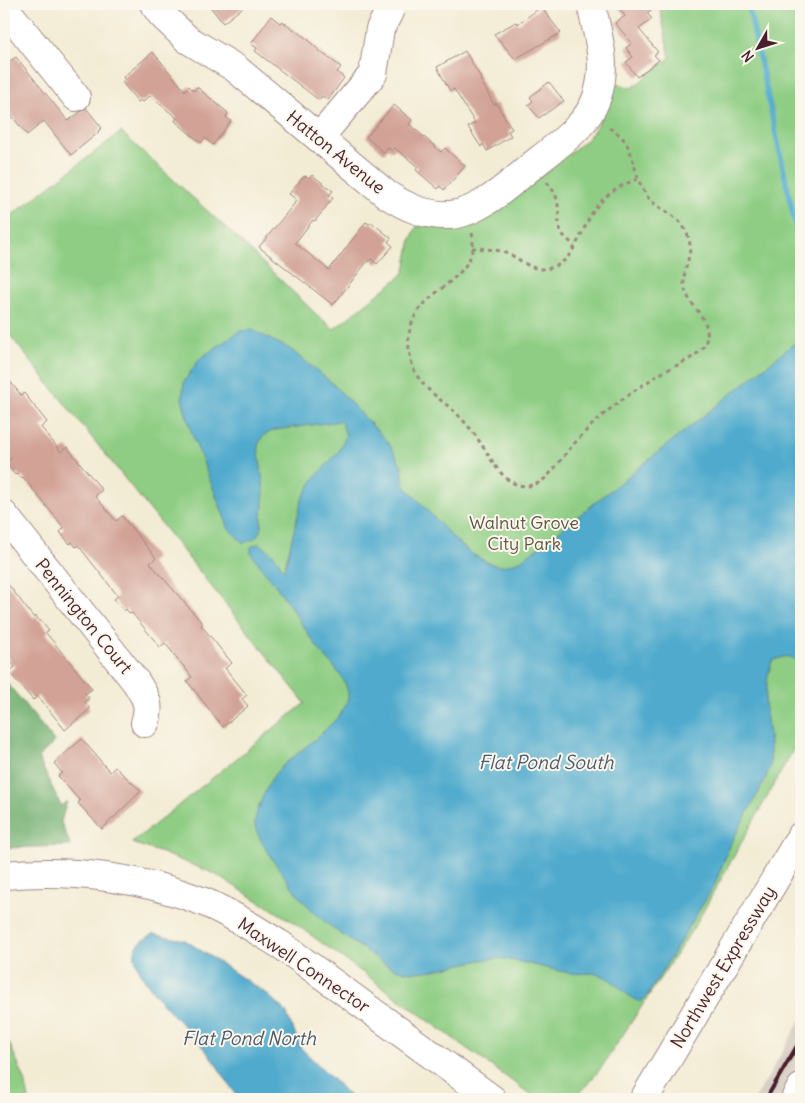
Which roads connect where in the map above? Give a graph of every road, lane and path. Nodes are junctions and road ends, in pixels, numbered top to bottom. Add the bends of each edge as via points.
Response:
1 (154, 4) edge
2 (591, 4) edge
3 (4, 6) edge
4 (389, 12) dead end
5 (76, 97) dead end
6 (603, 126) dead end
7 (319, 138) junction
8 (534, 164) junction
9 (638, 179) junction
10 (465, 211) junction
11 (576, 245) junction
12 (472, 248) junction
13 (4, 516) edge
14 (145, 723) dead end
15 (801, 836) edge
16 (4, 875) edge
17 (801, 1088) edge
18 (492, 1099) edge
19 (644, 1099) edge
20 (795, 1099) edge

1 - 7 street, Hatton Avenue via 187,39 234,68
2 - 8 street, Hatton Avenue via 603,63 596,99 577,128
3 - 5 street
4 - 7 street via 381,26 373,74
6 - 9 path via 617,133 628,145
7 - 10 street, Hatton Avenue via 403,205 433,214 451,215
8 - 10 street, Hatton Avenue via 496,194
8 - 11 path via 555,194 559,229
9 - 11 path via 618,187 603,199 585,224
9 - 12 path via 648,197 679,221 689,238 691,253 684,288 703,318 706,341 696,354 615,404 576,441 544,480 533,485 514,484 501,473 462,420 420,381 411,363 409,334 416,315 425,302 461,272
10 - 12 path
11 - 12 path via 564,261 541,269 526,265 505,252
13 - 14 street, Pennington Court via 147,698 149,712
15 - 19 street, Northwest Expressway
16 - 18 street, Maxwell Connector via 96,876 139,883 204,902 281,945
17 - 20 street

